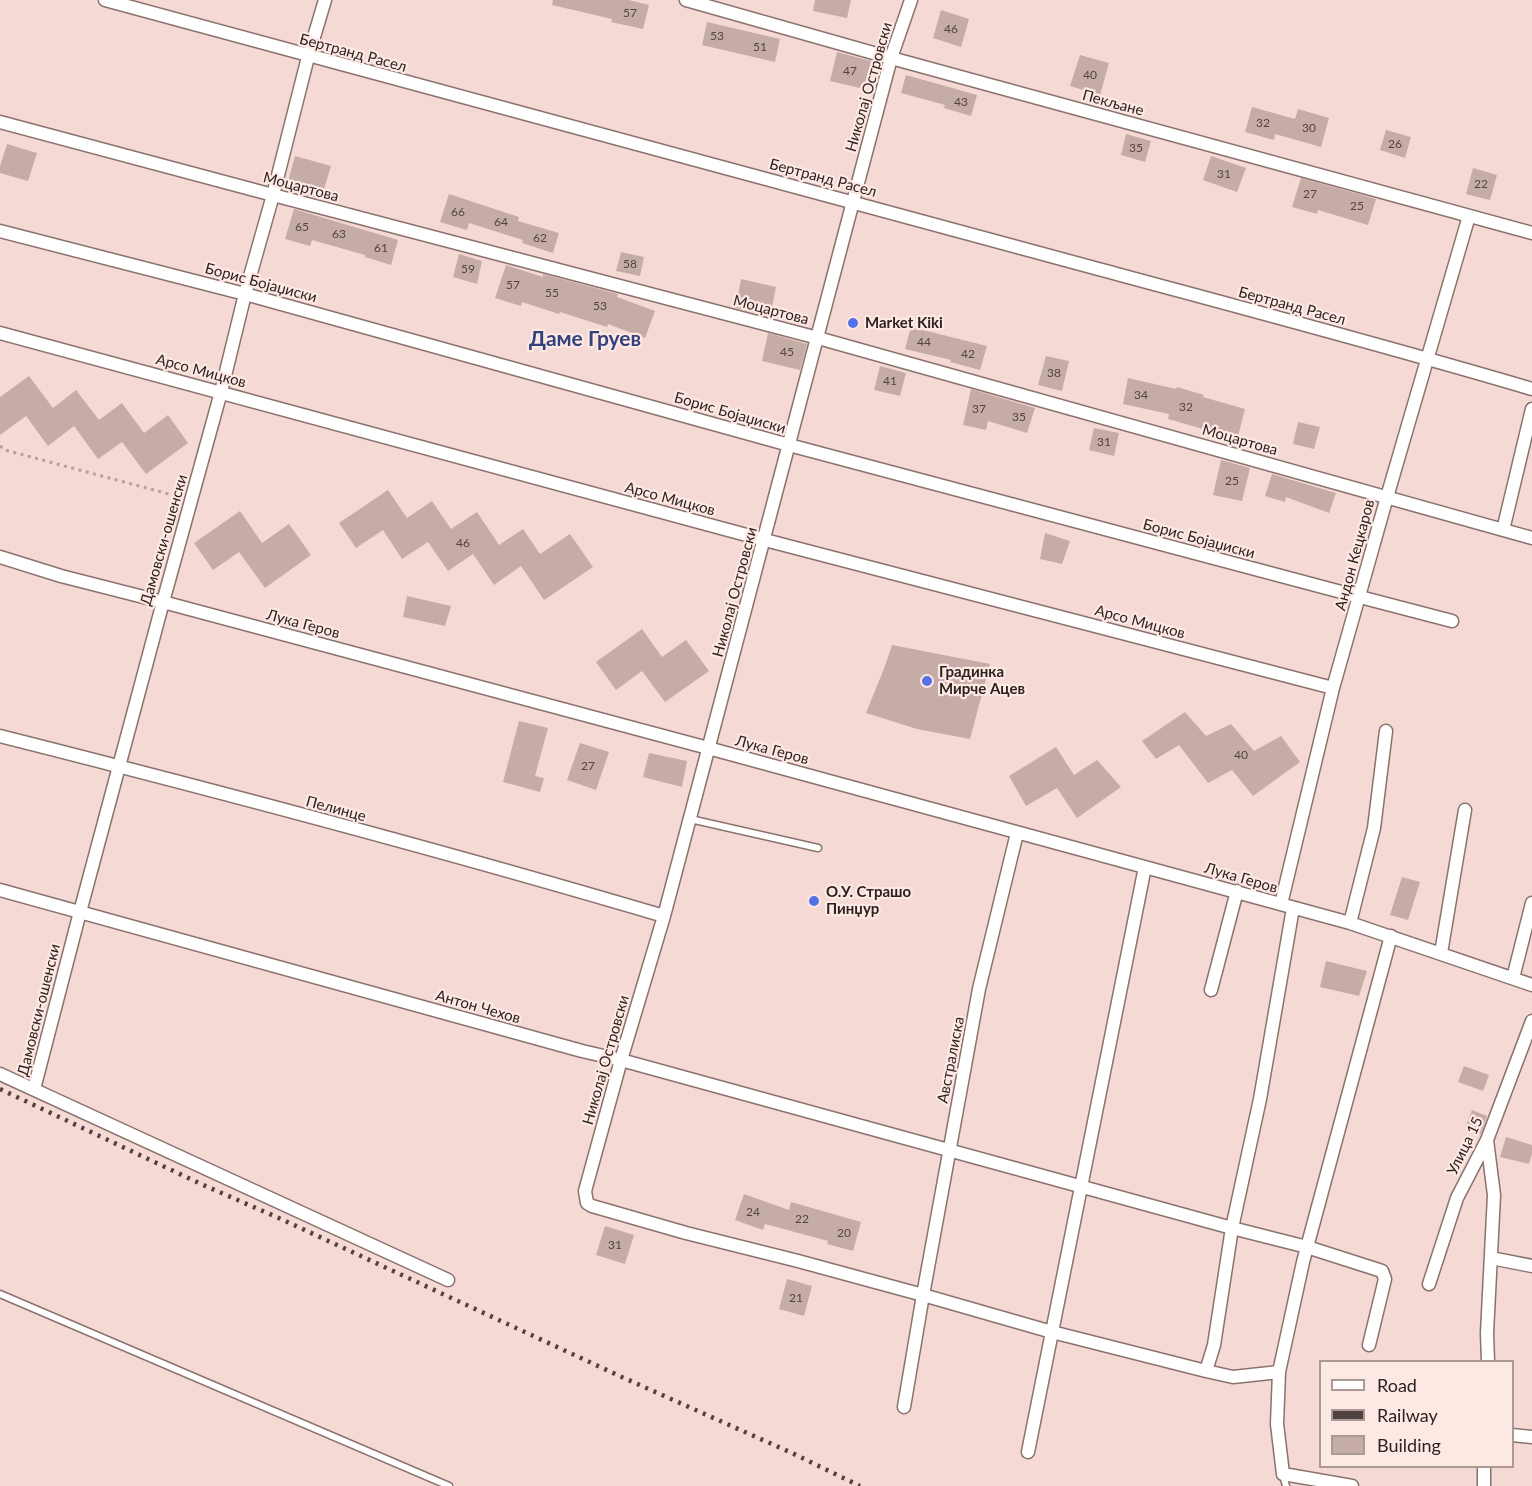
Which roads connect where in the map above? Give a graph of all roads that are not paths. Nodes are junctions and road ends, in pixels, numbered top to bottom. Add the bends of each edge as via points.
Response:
1 (105, 0) edge
2 (325, 0) edge
3 (686, 0) edge
4 (911, 0) edge
5 (308, 57) junction
6 (891, 58) junction
7 (0, 122) edge
8 (273, 195) junction
9 (853, 202) junction
10 (1469, 216) junction
11 (0, 231) edge
12 (1532, 233) edge
13 (245, 294) junction
14 (0, 333) edge
15 (818, 338) junction
16 (1429, 358) junction
17 (1532, 389) edge
18 (221, 392) junction
19 (1532, 409) edge
20 (789, 444) junction
21 (1387, 497) junction
22 (1503, 530) junction
23 (1532, 538) edge
24 (765, 540) junction
25 (0, 557) edge
26 (1360, 597) junction
27 (163, 602) junction
28 (1452, 621) dead end
29 (1333, 688) junction
30 (1386, 731) dead end
31 (0, 736) edge
32 (708, 748) junction
33 (120, 766) junction
34 (1465, 810) dead end
35 (689, 819) junction
36 (1017, 833) junction
37 (818, 848) dead end
38 (1145, 867) junction
39 (0, 890) edge
40 (1237, 891) junction
41 (1532, 903) edge
42 (1287, 906) junction
43 (80, 912) junction
44 (664, 916) junction
45 (1350, 923) junction
46 (1391, 936) junction
47 (1441, 953) junction
48 (1513, 978) junction
49 (1532, 985) edge
50 (1211, 990) dead end
51 (1532, 1021) edge
52 (621, 1060) junction
53 (0, 1074) edge
54 (34, 1089) junction
55 (1487, 1140) junction
56 (948, 1150) junction
57 (1081, 1185) junction
58 (1232, 1228) junction
59 (1307, 1247) junction
60 (1491, 1258) junction
61 (1532, 1266) edge
62 (448, 1280) dead end
63 (1429, 1284) dead end
64 (0, 1294) edge
65 (923, 1295) junction
66 (1052, 1332) junction
67 (1369, 1345) dead end
68 (1488, 1360) edge
69 (1206, 1371) junction
70 (1279, 1372) junction
71 (904, 1407) dead end
72 (1514, 1435) edge
73 (1532, 1437) edge
74 (1028, 1452) dead end
75 (1484, 1468) edge
76 (1284, 1480) edge
77 (448, 1486) edge
78 (1352, 1486) edge
79 (1484, 1486) edge

1 - 5 street, Бертранд Расел
2 - 5 street, Дамовски-ошенски
3 - 6 street, Пекљане
4 - 6 street, Николај Островски
5 - 8 street, Дамовски-ошенски
5 - 9 street, Бертранд Расел
6 - 9 street, Николај Островски
6 - 10 street, Пекљане
7 - 8 street, Моцартова
8 - 13 street, Дамовски-ошенски
8 - 15 street, Моцартова
9 - 15 street, Николај Островски
9 - 16 street, Бертранд Расел
10 - 12 street, Пекљане
10 - 16 street, Андон Кецкаров
11 - 13 street, Борис Бојаџиски
13 - 18 street, Дамовски-ошенски
13 - 20 street, Борис Бојаџиски
14 - 18 street, Арсо Мицков
15 - 20 street, Николај Островски
15 - 21 street, Моцартова
16 - 17 street, Бертранд Расел
16 - 21 street, Андон Кецкаров
18 - 24 street, Арсо Мицков
18 - 27 street, Дамовски-ошенски
19 - 22 street
20 - 24 street, Николај Островски
20 - 26 street, Борис Бојаџиски
21 - 22 street, Моцартова
21 - 26 street, Андон Кецкаров
22 - 23 street, Моцартова
24 - 29 street, Арсо Мицков
24 - 32 street, Николај Островски
25 - 27 street, Лука Геров
26 - 28 street, Борис Бојаџиски
26 - 29 street, Андон Кецкаров
27 - 32 street, Лука Геров
27 - 33 street, Дамовски-ошенски
29 - 42 street, Андон Кецкаров
30 - 45 street via 1374,828
31 - 33 street, Пелинце
32 - 35 street, Николај Островски
32 - 36 street, Лука Геров
33 - 43 street, Дамовски-ошенски
33 - 44 street, Пелинце
34 - 47 street
35 - 37 lane
35 - 44 street, Николај Островски
36 - 38 street, Лука Геров
36 - 56 street, Австралиска via 979,989
38 - 40 street, Лука Геров
38 - 57 street
39 - 43 street, Антон Чехов
40 - 42 street, Лука Геров
40 - 50 street
41 - 48 street
42 - 45 street, Лука Геров
42 - 58 street, Андон Кецкаров via 1260,1099
43 - 52 street, Антон Чехов
43 - 54 street, Дамовски-ошенски
44 - 52 street, Николај Островски
45 - 46 street, Лука Геров
46 - 47 street, Лука Геров
46 - 59 street
47 - 48 street, Лука Геров
48 - 49 street, Лука Геров
51 - 55 street, Улица 15
52 - 56 street, Антон Чехов
52 - 65 street, Николај Островски via 585,1191 587,1203
53 - 54 street
54 - 62 street
55 - 60 street via 1494,1195
55 - 63 street, Улица 15 via 1457,1198
56 - 57 street, Антон Чехов
56 - 65 street, Австралиска
57 - 58 street, Антон Чехов
57 - 66 street
58 - 59 street, Антон Чехов
58 - 69 street, Андон Кецкаров via 1214,1345
59 - 67 street, Антон Чехов via 1382,1271 1385,1279
59 - 70 street
60 - 61 street
60 - 68 street
64 - 77 lane
65 - 66 street
65 - 71 street, Австралиска
66 - 69 street
66 - 74 street
69 - 70 street via 1233,1377
70 - 76 street via 1277,1424
72 - 73 street
75 - 79 street
76 - 78 street

